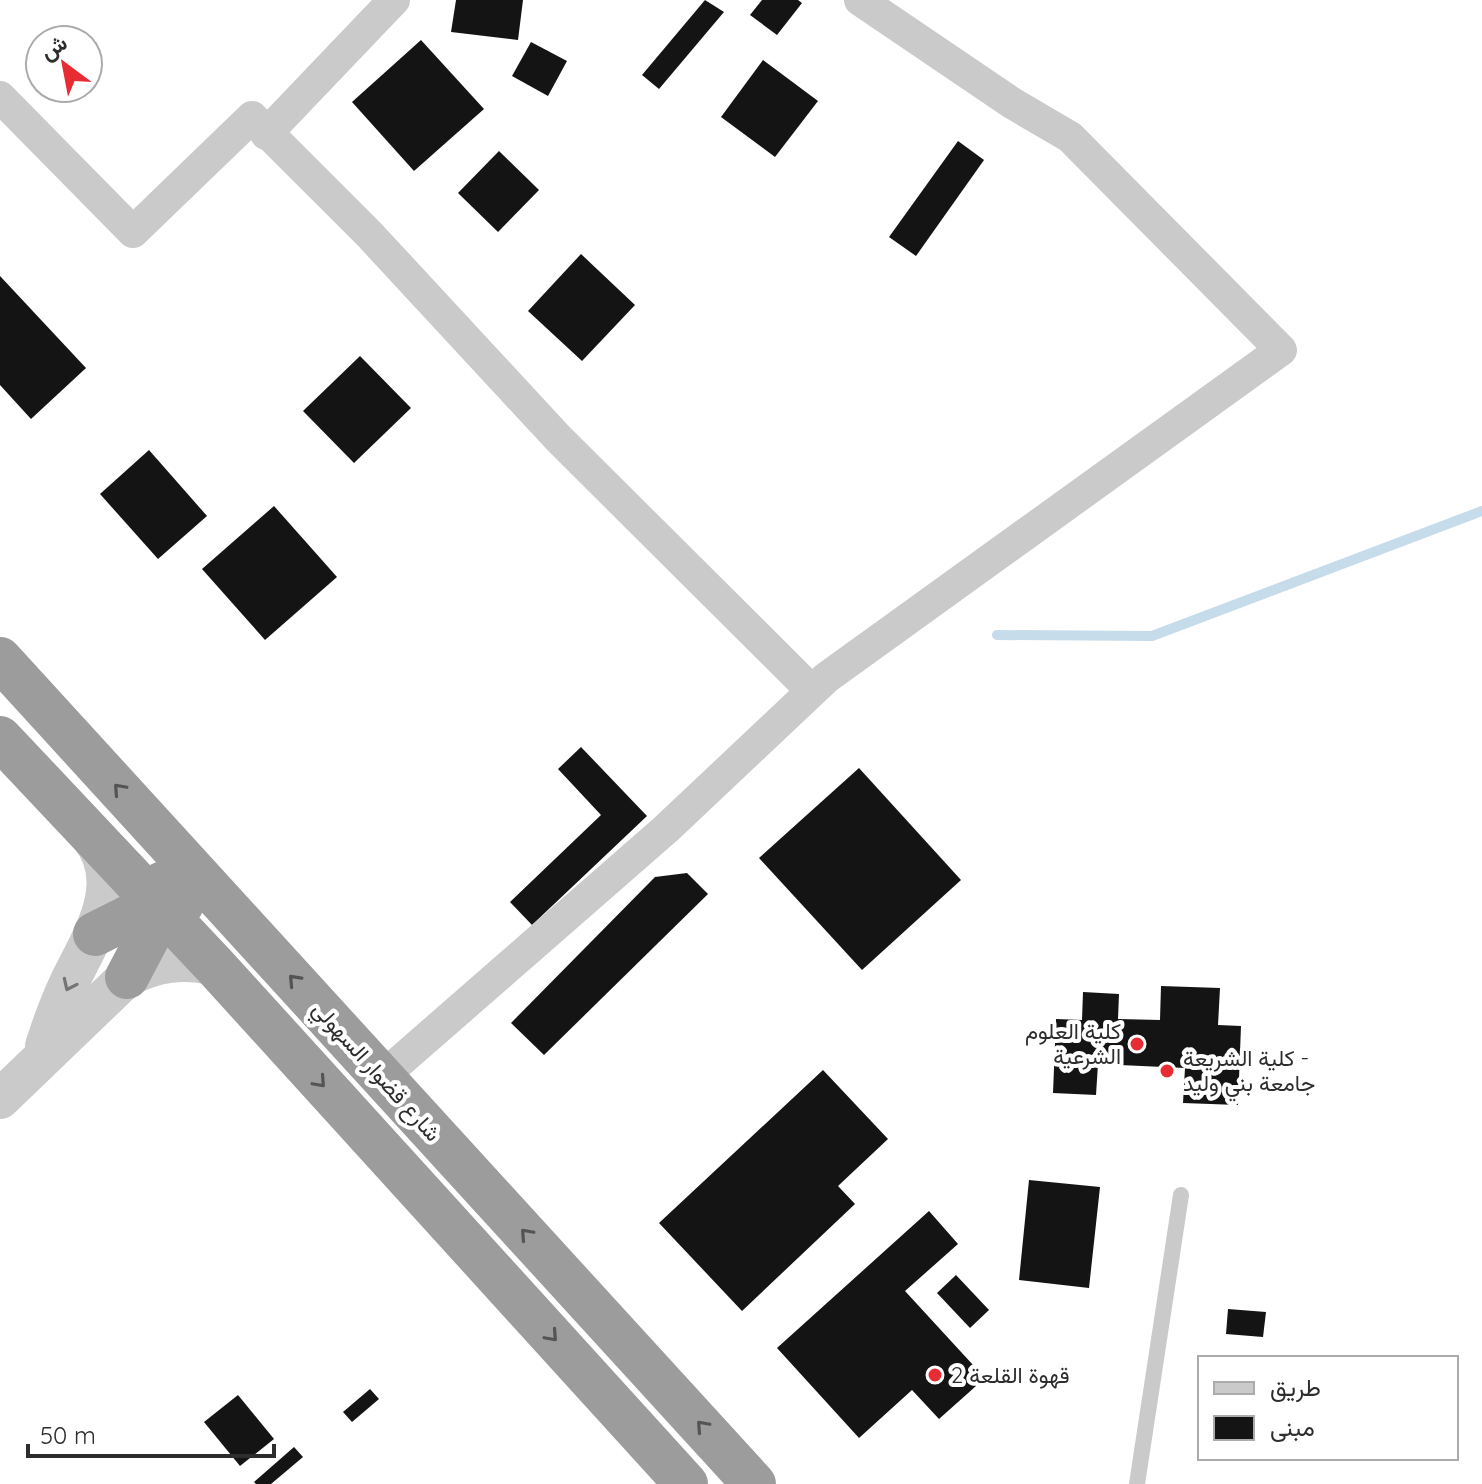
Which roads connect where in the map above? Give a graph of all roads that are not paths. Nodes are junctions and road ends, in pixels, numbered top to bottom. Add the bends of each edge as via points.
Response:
1 (394, 0) edge
2 (860, 0) edge
3 (0, 97) edge
4 (266, 134) junction
5 (0, 659) edge
6 (812, 691) junction
7 (0, 738) edge
8 (160, 834) junction
9 (90, 836) junction
10 (160, 907) junction
11 (229, 909) junction
12 (95, 934) junction
13 (215, 966) junction
14 (127, 977) junction
15 (41, 1057) junction
16 (382, 1077) junction
17 (0, 1099) edge
18 (1181, 1195) dead end
19 (686, 1484) edge
20 (754, 1484) edge
21 (1137, 1484) edge

1 - 4 street
2 - 6 street via 1070,137 1281,350
3 - 4 street via 133,232 252,117
4 - 6 street via 369,234 558,438
8 -> 5 highway, شارع قضوار السهولي
6 - 16 street via 666,829
7 - 9 highway
8 - 10 highway
8 - 11 highway, شارع قضوار السهولي
9 - 10 highway
9 - 12 street via 100,847 106,879 104,911
10 - 11 highway
10 - 12 highway
10 - 13 highway
10 - 14 highway via 147,944
16 -> 11 highway, شارع قضوار السهولي
12 -> 15 street
13 - 14 street via 179,961
13 -> 19 highway
14 - 15 street
15 - 17 street
20 -> 16 highway, شارع قضوار السهولي
18 - 21 lane

